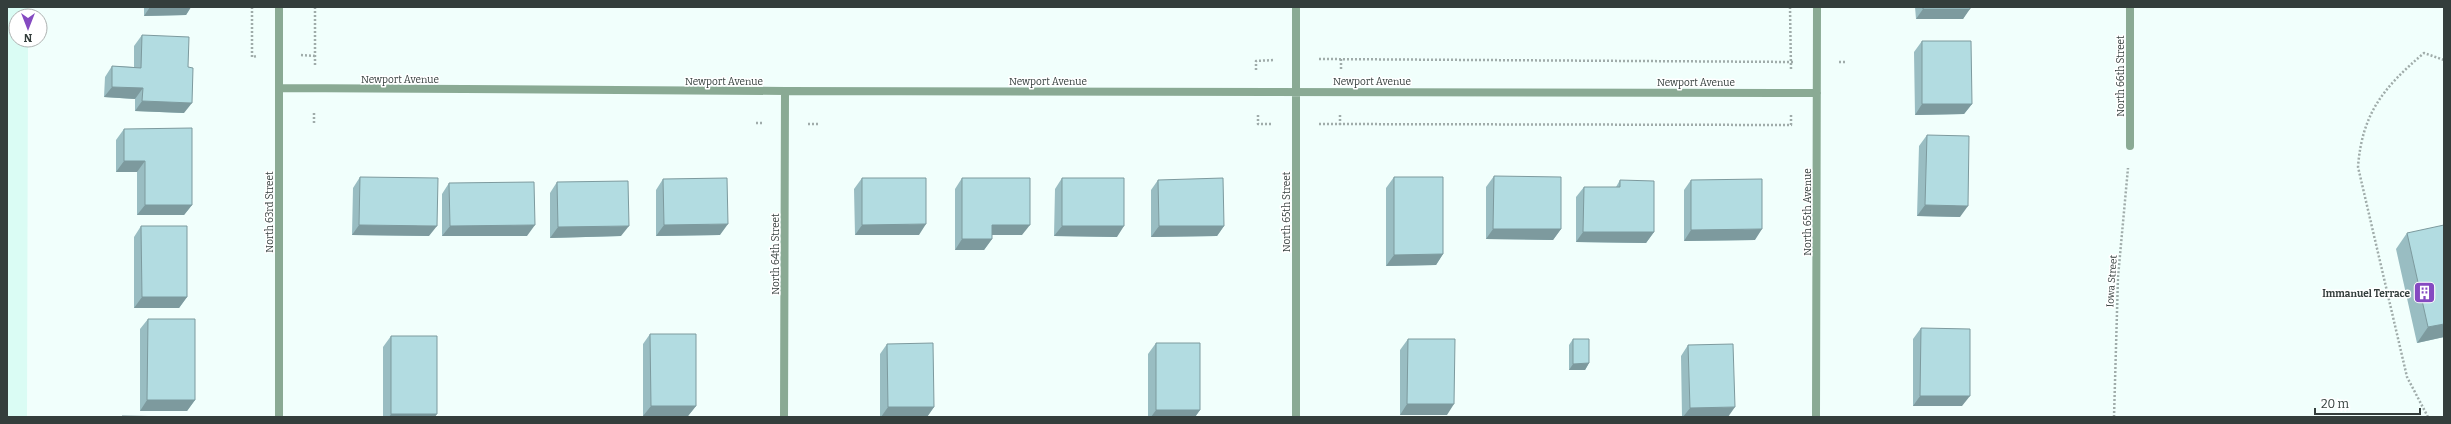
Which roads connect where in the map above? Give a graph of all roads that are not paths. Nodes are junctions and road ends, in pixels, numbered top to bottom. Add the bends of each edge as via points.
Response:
1 (279, 7) edge
2 (1296, 7) edge
3 (1817, 7) edge
4 (2130, 7) edge
5 (280, 88) junction
6 (785, 91) junction
7 (1296, 91) junction
8 (1817, 93) junction
9 (2130, 146) road end
10 (279, 417) edge
11 (784, 417) edge
12 (1296, 417) edge
13 (1816, 417) edge

1 - 5 street, North 63rd Street
2 - 7 street, North 65th Street
3 - 8 street, North 65th Avenue
4 - 9 street, North 66th Street
5 - 6 street, Newport Avenue
5 - 10 street, North 63rd Street
6 - 7 street, Newport Avenue
6 - 11 street, North 64th Street
7 - 8 street, Newport Avenue
7 - 12 street, North 65th Street
8 - 13 street, North 65th Avenue

